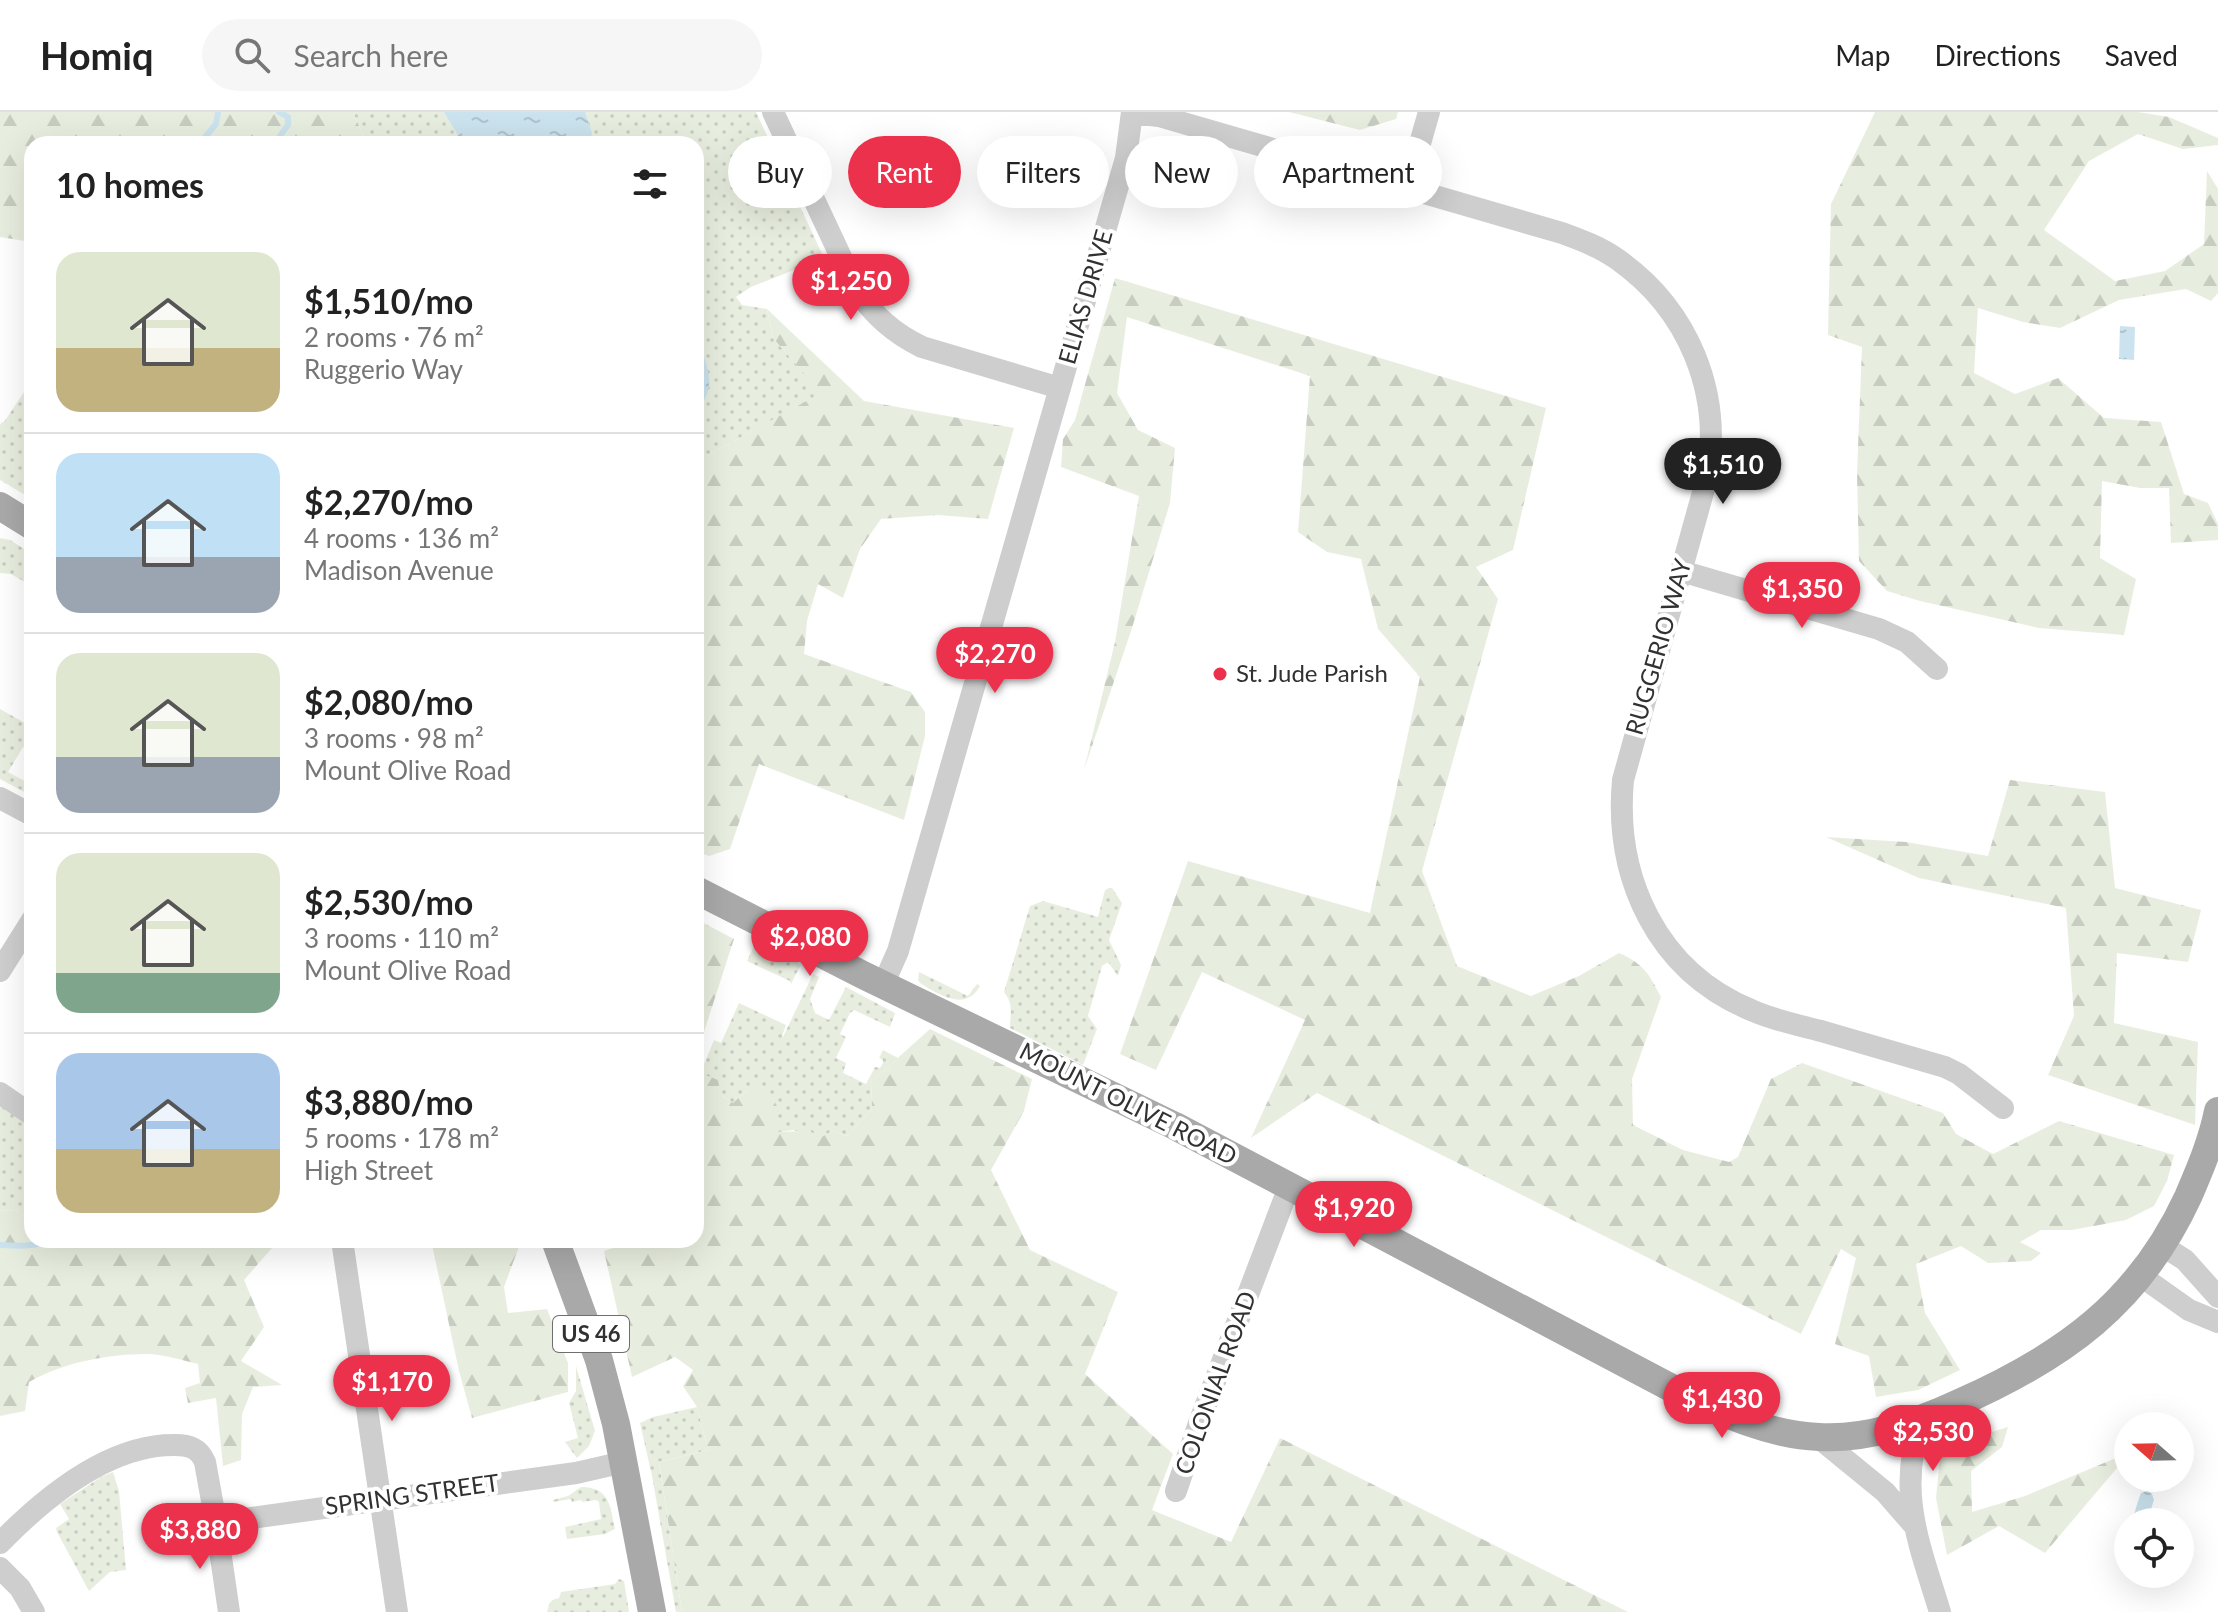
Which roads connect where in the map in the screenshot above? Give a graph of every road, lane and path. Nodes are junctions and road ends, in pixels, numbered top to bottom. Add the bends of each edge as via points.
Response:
1 (773, 112) edge
2 (1429, 112) edge
3 (1132, 113) edge
4 (1422, 136) edge
5 (1254, 144) edge
6 (1442, 199) edge
7 (1060, 388) junction
8 (0, 506) edge
9 (24, 521) edge
10 (1681, 571) junction
11 (1937, 669) dead end
12 (0, 798) edge
13 (24, 811) edge
14 (704, 894) edge
15 (24, 933) edge
16 (0, 971) edge
17 (883, 985) junction
18 (0, 1093) edge
19 (2003, 1108) dead end
20 (24, 1110) edge
21 (2218, 1111) edge
22 (1291, 1187) junction
23 (2163, 1246) junction
24 (343, 1248) edge
25 (558, 1248) edge
26 (2141, 1276) junction
27 (2218, 1297) edge
28 (2218, 1322) edge
29 (1922, 1418) junction
30 (1819, 1438) junction
31 (624, 1462) junction
32 (1176, 1491) dead end
33 (380, 1500) junction
34 (216, 1523) junction
35 (1914, 1525) junction
36 (0, 1543) edge
37 (0, 1568) edge
38 (34, 1612) edge
39 (229, 1612) edge
40 (397, 1612) edge
41 (652, 1612) edge
42 (1940, 1612) edge

1 - 7 street via 856,289 883,322 922,347
2 - 4 street
3 - 5 street, RUGGERIO WAY
3 - 7 street, ELIAS DRIVE via 1126,158
6 - 10 street, RUGGERIO WAY via 1589,243 1640,277 1680,324 1703,377 1711,422 1707,478
7 - 17 street, ELIAS DRIVE via 898,951
8 - 9 main road
10 - 11 street via 1879,629 1907,642
10 - 19 street, RUGGERIO WAY via 1623,780 1624,849 1649,920 1682,963 1735,1003 1945,1067
12 - 13 street
14 - 17 main road, MOUNT OLIVE ROAD
15 - 16 street
17 - 22 main road, MOUNT OLIVE ROAD via 1084,1080
18 - 20 street
21 - 23 main road, MOUNT OLIVE ROAD via 2203,1162
22 - 30 main road, MOUNT OLIVE ROAD via 1699,1402 1762,1427
22 - 32 street, COLONIAL ROAD
23 - 26 main road, MOUNT OLIVE ROAD
23 - 27 street via 2185,1260
24 - 33 street
25 - 31 main road, US 46 via 599,1360
26 - 28 street via 2189,1310
26 - 29 main road, MOUNT OLIVE ROAD via 2103,1315 2049,1357
29 - 30 main road, MOUNT OLIVE ROAD via 1879,1431
29 - 35 street, MOUNT OLIVE ROAD via 1910,1470
30 - 35 street, MOUNT OLIVE ROAD via 1885,1492
31 - 33 street, SPRING STREET
31 - 41 main road, US 46
33 - 34 street, SPRING STREET
33 - 40 street
34 - 36 street via 202,1455 187,1445 154,1446 80,1476
34 - 39 street
35 - 42 street, MOUNT OLIVE ROAD
37 - 38 street

